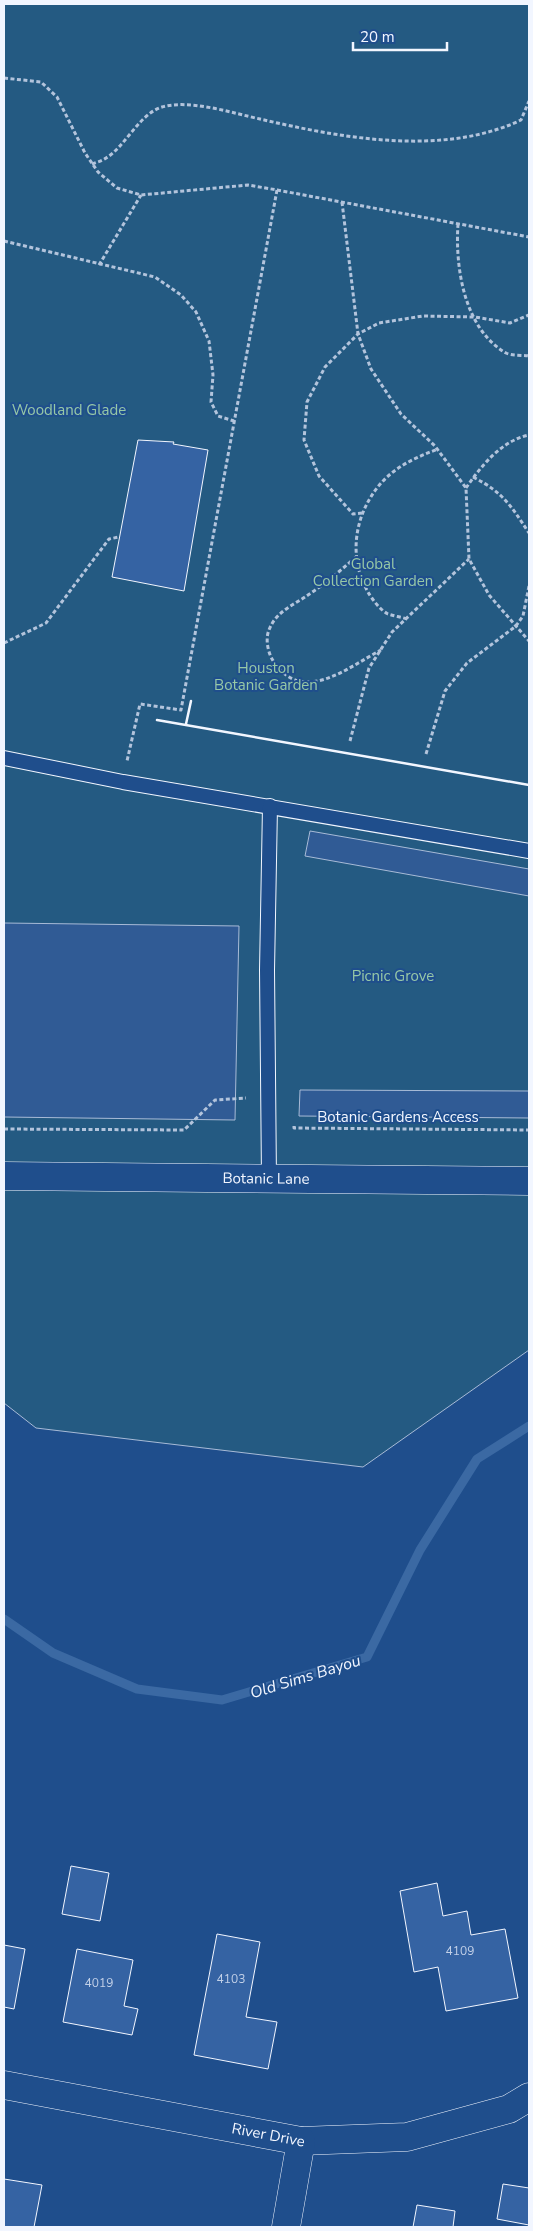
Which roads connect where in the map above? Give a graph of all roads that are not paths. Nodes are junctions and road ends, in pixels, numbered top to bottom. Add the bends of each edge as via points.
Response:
1 (4, 758) edge
2 (270, 806) junction
3 (529, 851) edge
4 (4, 1176) edge
5 (269, 1179) junction
6 (529, 1181) edge
7 (4, 2085) edge
8 (529, 2097) edge
9 (301, 2141) junction
10 (286, 2227) edge

1 - 2 lane
2 - 3 lane
2 - 5 lane via 267,970
4 - 5 street, Botanic Lane
5 - 6 street, Botanic Lane
7 - 9 street, River Drive
8 - 9 street, River Drive via 510,2109 407,2137
9 - 10 street

